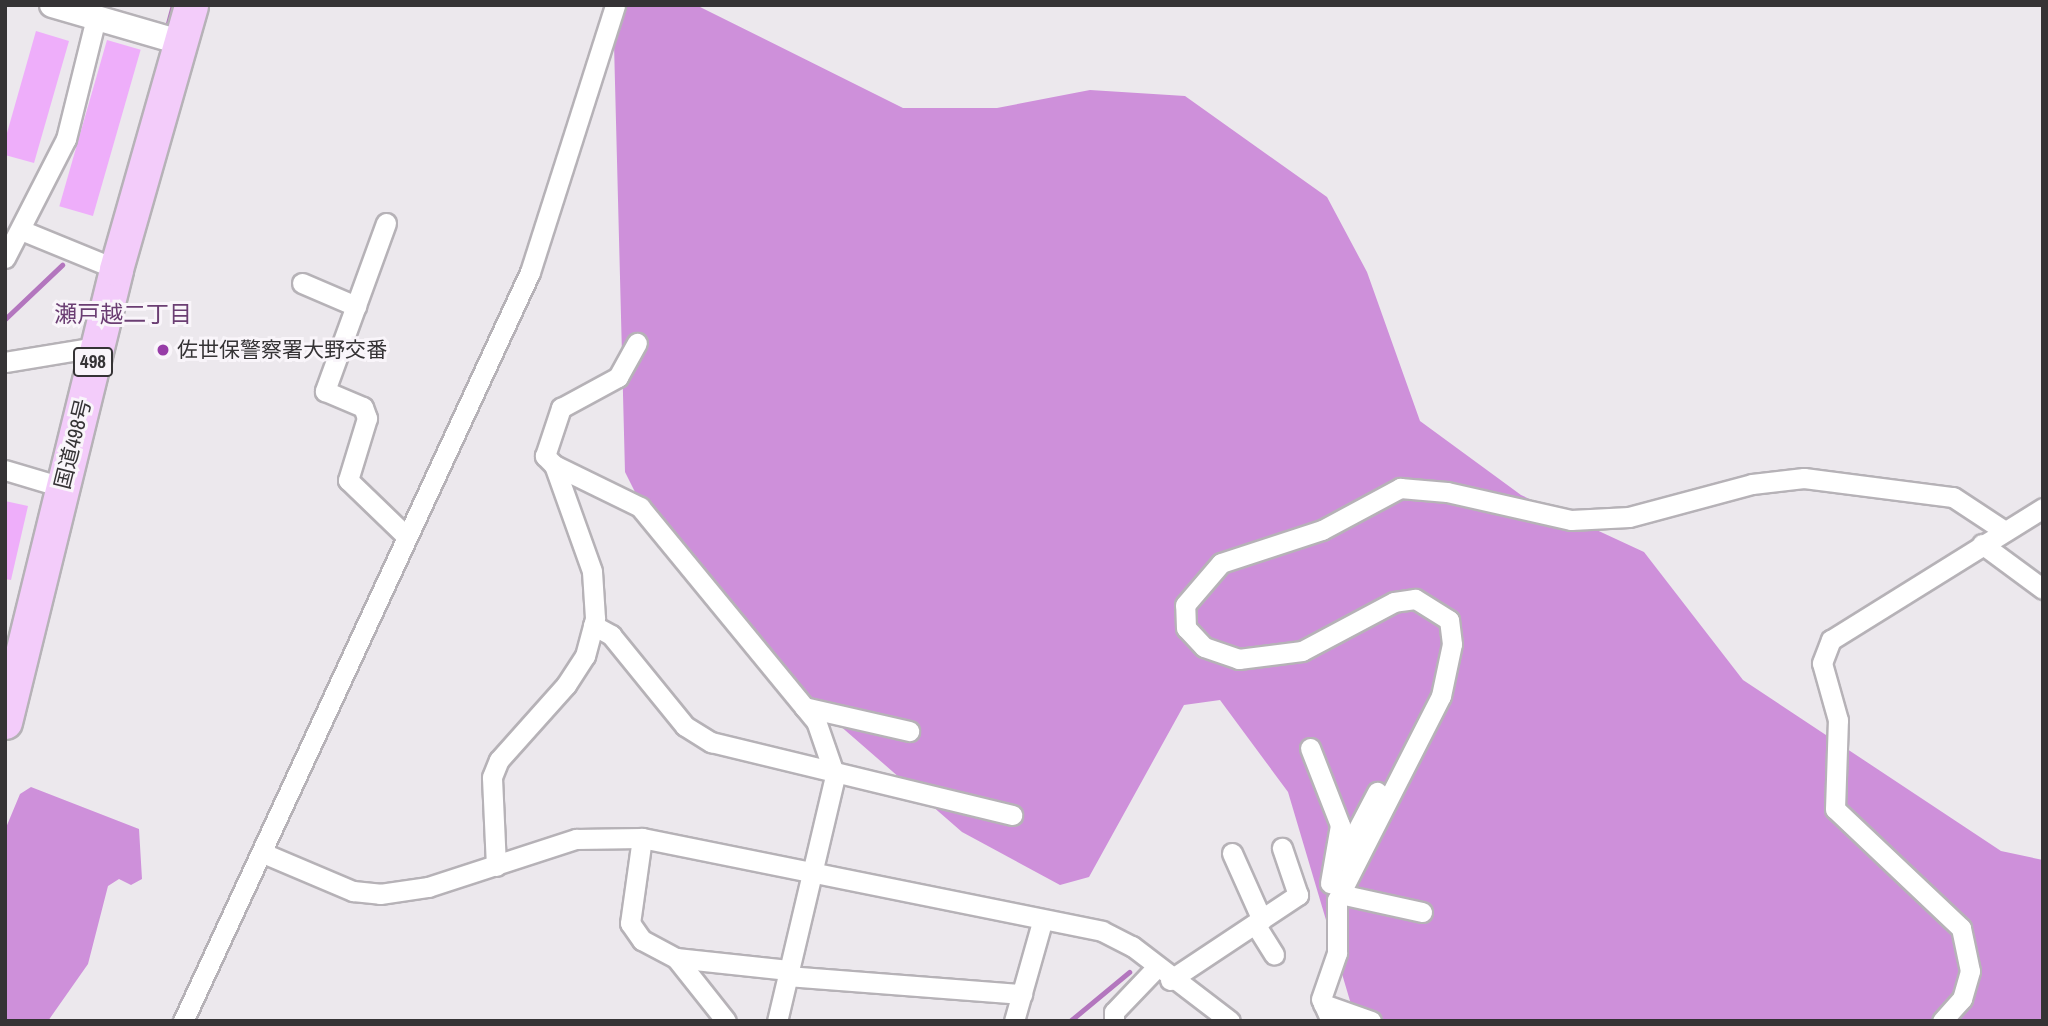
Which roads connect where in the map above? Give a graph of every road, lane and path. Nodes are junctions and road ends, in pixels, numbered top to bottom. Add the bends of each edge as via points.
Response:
1 (52, 5) edge
2 (191, 5) edge
3 (615, 5) edge
4 (96, 18) junction
5 (179, 42) junction
6 (386, 223) dead end
7 (21, 230) junction
8 (5, 258) edge
9 (116, 269) junction
10 (302, 284) dead end
11 (356, 306) junction
12 (637, 343) dead end
13 (97, 347) junction
14 (5, 362) edge
15 (554, 466) junction
16 (5, 470) edge
17 (62, 487) junction
18 (2043, 508) edge
19 (2003, 530) junction
20 (406, 536) junction
21 (1982, 544) junction
22 (2043, 589) edge
23 (593, 625) junction
24 (804, 707) junction
25 (5, 722) edge
26 (909, 731) dead end
27 (1310, 748) dead end
28 (835, 776) junction
29 (1377, 792) dead end
30 (1012, 815) dead end
31 (642, 838) junction
32 (1282, 848) dead end
33 (264, 853) junction
34 (1232, 853) dead end
35 (496, 866) junction
36 (813, 874) junction
37 (1336, 892) junction
38 (1422, 912) dead end
39 (1042, 922) junction
40 (1258, 922) junction
41 (1274, 954) dead end
42 (676, 958) junction
43 (788, 973) junction
44 (1163, 974) junction
45 (1022, 994) junction
46 (1327, 1012) edge
47 (183, 1021) edge
48 (726, 1021) edge
49 (777, 1021) edge
50 (1014, 1021) edge
51 (1114, 1021) edge
52 (1230, 1021) edge
53 (1371, 1021) edge
54 (1942, 1021) edge

1 - 4 street
2 - 5 highway, 国道498号 / 498
3 - 20 street via 530,272
4 - 5 street
4 - 7 street via 66,139
5 - 9 highway, 国道498号 / 498
6 - 11 street
7 - 8 street
7 - 9 street
9 - 13 highway, 国道498号 / 498
10 - 11 street
11 - 20 street via 325,391 363,407 367,418 348,480
12 - 15 street via 618,377 561,408 545,456
13 - 14 street
13 - 17 highway, 国道498号 / 498
15 - 23 street via 592,571
15 - 24 street via 640,507
16 - 17 street
17 - 25 highway, 国道498号 / 498
18 - 19 street
19 - 21 street
19 - 37 street via 1952,497 1804,478 1752,484 1629,517 1571,520 1447,492 1400,488 1322,530 1221,563 1185,605 1186,628 1204,646 1239,660 1303,651 1394,602 1415,599 1449,620 1452,644 1441,696
20 - 33 street
21 - 22 street
21 - 54 street via 1831,640 1822,663 1838,720 1835,809 1961,928 1970,971 1962,999
23 - 28 street via 611,635 685,726 710,742
23 - 35 street via 585,656 566,685 499,760 492,777
24 - 26 street
24 - 28 street via 816,721
27 - 37 street via 1340,825
28 - 30 street
28 - 36 street
29 - 37 street
31 - 35 street via 576,839
31 - 36 street
31 - 42 street via 629,923 642,940
32 - 40 street via 1298,895
33 - 35 street via 354,891 380,894
33 - 47 street via 207,958
34 - 40 street
36 - 39 street
36 - 43 street
37 - 38 street
37 - 46 street via 1337,953
39 - 44 street via 1102,931
39 - 45 street
40 - 41 street
40 - 44 street
42 - 43 street
42 - 48 street
43 - 45 street
43 - 49 street
44 - 51 street via 1114,1012
44 - 52 street
45 - 50 street
46 - 53 street

